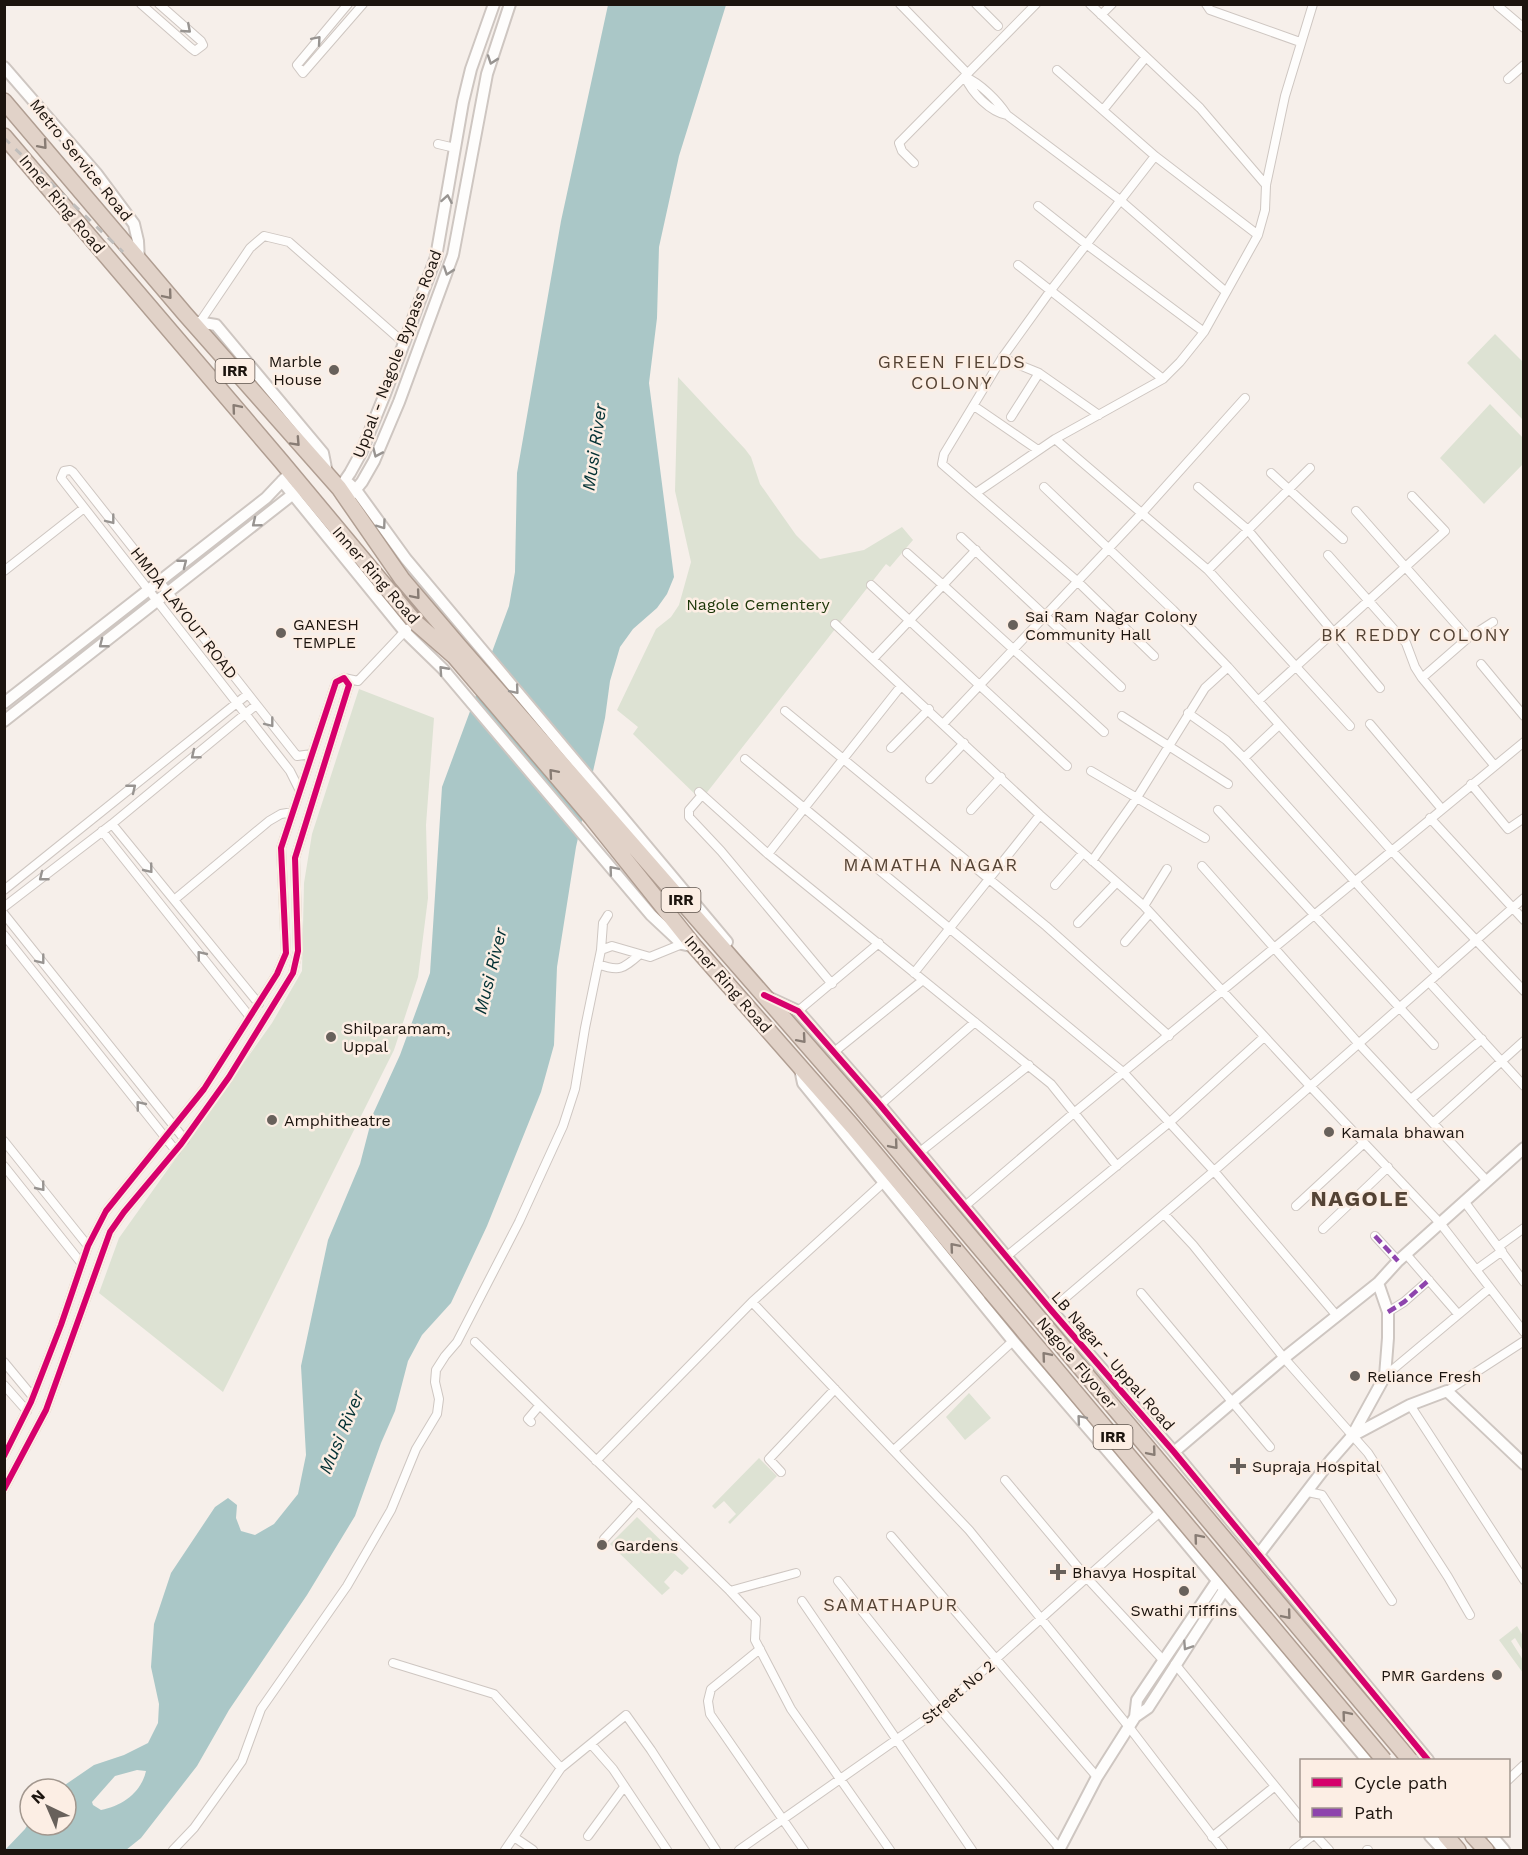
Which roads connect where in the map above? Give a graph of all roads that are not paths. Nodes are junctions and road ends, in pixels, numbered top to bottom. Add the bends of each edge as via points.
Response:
1 (141, 4) edge
2 (159, 4) edge
3 (173, 4) edge
4 (348, 4) edge
5 (363, 4) edge
6 (494, 4) edge
7 (510, 4) edge
8 (900, 4) edge
9 (976, 4) edge
10 (1036, 4) edge
11 (1090, 4) edge
12 (1112, 4) edge
13 (1206, 4) edge
14 (1313, 4) edge
15 (1498, 5) edge
16 (167, 12) junction
17 (1101, 15) junction
18 (998, 26) dead end
19 (1524, 28) edge
20 (1300, 42) junction
21 (1146, 57) junction
22 (1524, 65) edge
23 (4, 67) edge
24 (1057, 70) dead end
25 (966, 75) junction
26 (1508, 79) dead end
27 (5, 103) edge
28 (1103, 111) junction
29 (4, 136) edge
30 (438, 144) dead end
31 (455, 148) junction
32 (1155, 156) junction
33 (914, 163) dead end
34 (1266, 185) junction
35 (1120, 200) junction
36 (1038, 206) dead end
37 (1258, 235) junction
38 (1086, 244) junction
39 (139, 260) junction
40 (1018, 265) dead end
41 (1051, 291) junction
42 (1226, 292) junction
43 (195, 321) junction
44 (1204, 332) junction
45 (404, 343) junction
46 (1002, 358) junction
47 (1039, 373) junction
48 (1163, 379) junction
49 (1245, 398) dead end
50 (974, 406) junction
51 (1098, 415) junction
52 (1011, 417) dead end
53 (1055, 439) junction
54 (1038, 450) junction
55 (1310, 468) dead end
56 (1271, 473) dead end
57 (286, 477) junction
58 (1044, 487) dead end
59 (1198, 487) dead end
60 (347, 489) junction
61 (1289, 489) junction
62 (297, 491) junction
63 (976, 493) junction
64 (1412, 496) dead end
65 (94, 498) junction
66 (84, 508) junction
67 (1356, 512) dead end
68 (1141, 514) junction
69 (1247, 529) junction
70 (960, 537) dead end
71 (1343, 539) dead end
72 (1108, 548) junction
73 (976, 550) junction
74 (907, 553) dead end
75 (1328, 555) dead end
76 (1406, 566) junction
77 (1208, 570) junction
78 (4, 571) edge
79 (159, 581) junction
80 (1077, 581) junction
81 (871, 585) dead end
82 (943, 585) junction
83 (148, 590) junction
84 (168, 593) junction
85 (1369, 599) junction
86 (157, 601) junction
87 (1045, 616) junction
88 (910, 620) junction
89 (1493, 622) dead end
90 (835, 624) dead end
91 (410, 627) junction
92 (1333, 632) junction
93 (1468, 638) junction
94 (1013, 650) junction
95 (1154, 656) dead end
96 (873, 659) junction
97 (1481, 664) dead end
98 (1296, 665) junction
99 (1228, 667) junction
100 (344, 678) junction
101 (1422, 678) junction
102 (979, 685) junction
103 (901, 686) junction
104 (1121, 687) dead end
105 (1380, 688) dead end
106 (248, 694) junction
107 (1258, 701) junction
108 (4, 703) edge
109 (237, 703) junction
110 (256, 705) junction
111 (929, 710) junction
112 (785, 711) dead end
113 (1188, 713) junction
114 (245, 714) junction
115 (1122, 716) dead end
116 (1524, 716) edge
117 (4, 721) edge
118 (943, 724) junction
119 (1370, 724) dead end
120 (1279, 725) junction
121 (1350, 726) dead end
122 (1104, 732) dead end
123 (1524, 742) edge
124 (964, 743) junction
125 (1167, 746) junction
126 (891, 748) dead end
127 (312, 754) junction
128 (843, 758) junction
129 (1244, 758) junction
130 (745, 759) dead end
131 (1494, 765) junction
132 (1068, 766) dead end
133 (1091, 771) dead end
134 (1001, 777) junction
135 (930, 779) dead end
136 (1228, 784) dead end
137 (1471, 784) junction
138 (300, 790) junction
139 (1136, 799) junction
140 (111, 805) junction
141 (804, 807) junction
142 (1441, 808) junction
143 (970, 810) dead end
144 (1218, 810) dead end
145 (595, 811) junction
146 (293, 812) junction
147 (1040, 815) junction
148 (121, 816) junction
149 (1430, 818) junction
150 (1524, 818) edge
151 (112, 824) junction
152 (102, 831) junction
153 (1205, 838) dead end
154 (1391, 850) junction
155 (1083, 853) junction
156 (768, 854) junction
157 (295, 858) junction
158 (1092, 861) junction
159 (1202, 866) dead end
160 (281, 867) junction
161 (1167, 869) dead end
162 (988, 879) junction
163 (1354, 881) junction
164 (1116, 882) junction
165 (1055, 885) dead end
166 (4, 890) edge
167 (1524, 898) edge
168 (174, 900) junction
169 (1143, 906) junction
170 (4, 907) edge
171 (1512, 908) junction
172 (1150, 913) junction
173 (4, 914) edge
174 (608, 915) dead end
175 (1316, 915) junction
176 (1524, 920) edge
177 (1078, 923) dead end
178 (950, 927) junction
179 (4, 936) edge
180 (1477, 940) junction
181 (1125, 942) dead end
182 (879, 944) junction
183 (689, 946) junction
184 (1276, 948) junction
185 (601, 950) junction
186 (639, 955) junction
187 (598, 964) junction
188 (914, 973) junction
189 (1438, 974) junction
190 (235, 975) junction
191 (746, 975) junction
192 (923, 980) junction
193 (222, 982) junction
194 (1430, 982) junction
195 (832, 984) junction
196 (1223, 991) junction
197 (1524, 991) edge
198 (764, 995) junction
199 (259, 1004) junction
200 (1400, 1008) junction
201 (798, 1011) junction
202 (250, 1017) junction
203 (975, 1022) junction
204 (1169, 1035) junction
205 (1264, 1037) junction
206 (1482, 1039) junction
207 (1524, 1041) edge
208 (1359, 1044) junction
209 (1434, 1045) dead end
210 (834, 1052) junction
211 (1501, 1061) junction
212 (799, 1064) junction
213 (1029, 1065) junction
214 (1124, 1072) junction
215 (1524, 1086) edge
216 (1311, 1087) junction
217 (1411, 1099) junction
218 (880, 1105) junction
219 (1075, 1112) junction
220 (1170, 1122) junction
221 (1434, 1123) junction
222 (174, 1127) junction
223 (166, 1138) junction
224 (184, 1140) junction
225 (4, 1141) edge
226 (1364, 1143) junction
227 (1524, 1149) edge
228 (176, 1151) junction
229 (920, 1152) junction
230 (4, 1166) edge
231 (1117, 1166) junction
232 (1388, 1167) junction
233 (1214, 1171) junction
234 (1487, 1180) junction
235 (884, 1182) junction
236 (1464, 1201) junction
237 (965, 1206) junction
238 (1296, 1206) dead end
239 (1164, 1214) junction
240 (1440, 1223) junction
241 (1524, 1228) edge
242 (1323, 1230) dead end
243 (1375, 1236) dead end
244 (88, 1246) junction
245 (1500, 1249) junction
246 (1007, 1256) junction
247 (1402, 1257) junction
248 (82, 1264) junction
249 (1476, 1270) junction
250 (1429, 1280) junction
251 (1524, 1281) edge
252 (1378, 1283) junction
253 (1490, 1288) junction
254 (1141, 1293) dead end
255 (752, 1302) junction
256 (1051, 1310) junction
257 (1388, 1312) junction
258 (1458, 1314) junction
259 (1337, 1316) junction
260 (1524, 1332) edge
261 (1013, 1341) junction
262 (1524, 1341) edge
263 (475, 1342) dead end
264 (1284, 1358) junction
265 (1094, 1359) junction
266 (4, 1362) edge
267 (1385, 1376) junction
268 (4, 1385) edge
269 (835, 1389) junction
270 (1447, 1391) junction
271 (1057, 1392) junction
272 (33, 1397) junction
273 (1233, 1402) junction
274 (1410, 1405) junction
275 (539, 1406) junction
276 (27, 1411) junction
277 (531, 1422) dead end
278 (1352, 1436) junction
279 (1270, 1447) dead end
280 (894, 1450) junction
281 (1174, 1452) junction
282 (4, 1456) edge
283 (596, 1461) junction
284 (1524, 1464) edge
285 (781, 1472) dead end
286 (1005, 1480) dead end
287 (4, 1489) edge
288 (1308, 1492) junction
289 (638, 1502) junction
290 (1160, 1512) junction
291 (891, 1536) dead end
292 (604, 1539) dead end
293 (1259, 1554) junction
294 (796, 1573) dead end
295 (1087, 1578) junction
296 (1524, 1580) edge
297 (838, 1581) dead end
298 (1222, 1589) junction
299 (730, 1591) junction
300 (802, 1601) dead end
301 (1392, 1601) dead end
302 (1470, 1615) dead end
303 (1042, 1618) junction
304 (760, 1649) junction
305 (996, 1659) junction
306 (1163, 1660) junction
307 (393, 1663) dead end
308 (1176, 1664) junction
309 (1356, 1675) junction
310 (1322, 1706) junction
311 (940, 1709) junction
312 (1132, 1722) junction
313 (897, 1740) junction
314 (591, 1744) junction
315 (1365, 1759) edge
316 (1382, 1759) edge
317 (1408, 1759) edge
318 (1426, 1759) edge
319 (1524, 1765) edge
320 (561, 1768) junction
321 (1097, 1777) junction
322 (840, 1779) junction
323 (1510, 1779) edge
324 (624, 1787) junction
325 (1274, 1787) junction
326 (1300, 1817) edge
327 (783, 1819) junction
328 (588, 1836) dead end
329 (514, 1837) junction
330 (1212, 1837) junction
331 (1313, 1837) edge
332 (1315, 1837) edge
333 (1431, 1837) edge
334 (1447, 1837) edge
335 (1474, 1837) edge
336 (1493, 1837) edge
337 (661, 1842) junction
338 (1059, 1850) edge
339 (173, 1851) edge
340 (505, 1851) edge
341 (533, 1851) edge
342 (654, 1851) edge
343 (667, 1851) edge
344 (716, 1851) edge
345 (739, 1851) edge
346 (804, 1851) edge
347 (890, 1851) edge
348 (972, 1851) edge
349 (1223, 1851) edge
350 (1294, 1851) edge
351 (1329, 1851) edge
352 (1443, 1851) edge
353 (1458, 1851) edge
354 (1486, 1851) edge
355 (1504, 1851) edge

16 -> 1 street via 201,41 200,50 191,48
2 - 16 street
3 - 16 street
5 -> 4 street via 303,73 297,65
6 - 31 street, Uppal - Nagole Bypass Road via 471,69
7 -> 60 street, Uppal - Nagole Bypass Road via 484,85 453,255 374,461
8 - 25 street
9 - 18 street
10 - 25 street
11 - 17 street
12 - 17 street
13 - 20 street via 1210,10
14 - 20 street
15 - 19 street
17 - 21 street
20 - 34 street
21 - 28 street
21 - 34 street via 1200,108
22 - 26 street
23 - 39 street, Metro Service Road via 96,173 134,224
24 - 28 street
25 - 33 street via 899,143
25 - 35 street via 1006,115
27 -> 39 highway, Inner Ring Road / IRR
28 - 32 street
57 -> 29 highway, Inner Ring Road / IRR
30 - 31 street
45 -> 31 street, Uppal - Nagole Bypass Road via 440,243
32 - 35 street
32 - 37 street
34 - 37 street
35 - 38 street
35 - 42 street
36 - 38 street
37 - 42 street
38 - 41 street
38 - 44 street
39 -> 43 highway, Inner Ring Road / IRR
40 - 41 street
41 - 46 street
41 - 48 street
42 - 44 street
43 - 45 street via 250,248 264,236 289,242
43 - 60 highway, Inner Ring Road / IRR via 328,476
44 - 48 street
45 - 60 street, Uppal - Nagole Bypass Road
46 - 47 street
46 - 50 street
47 - 51 street
47 - 52 street
48 - 51 street
49 - 68 street
50 - 54 street
50 - 63 street via 944,454 942,464
51 - 53 street
53 - 54 street
53 - 68 street
54 - 63 street
55 - 61 street
56 - 61 street
57 - 62 highway, Inner Ring Road / IRR
79 -> 57 street via 266,498
58 - 72 street
59 - 69 street
60 -> 145 highway, Inner Ring Road / IRR via 402,579
60 -> 191 street via 651,849 736,953
61 - 69 street
61 - 71 street
62 -> 84 street
62 - 91 highway, Inner Ring Road / IRR
63 - 80 street
64 - 76 street via 1444,531
65 - 66 street
65 - 66 street, HMDA LAYOUT ROAD via 70,470 64,471 61,478
65 -> 79 street, HMDA LAYOUT ROAD
66 - 78 street
66 - 83 street
67 - 76 street
68 - 72 street
68 - 77 street
69 - 77 street
69 - 92 street
70 - 73 street
72 - 80 street
72 - 99 street
73 - 82 street
73 - 87 street
74 - 82 street
75 - 85 street
76 - 85 street
76 - 93 street
77 - 98 street
79 - 83 street
79 - 84 street, HMDA LAYOUT ROAD
80 - 87 street
80 - 95 street
81 - 88 street
82 - 88 street
82 - 94 street
83 - 86 street
83 - 108 street
84 - 86 street
84 - 106 street, HMDA LAYOUT ROAD
85 - 92 street
85 - 101 street via 1406,643
86 - 109 street
86 -> 117 street
87 - 94 street
87 - 104 street
88 - 96 street
88 - 102 street
89 - 93 street
90 - 96 street
91 - 100 street via 358,681
145 -> 91 highway, Inner Ring Road / IRR via 454,656
183 -> 91 street via 651,915
92 - 98 street
92 - 105 street
93 - 101 street
94 - 102 street
94 - 122 street
96 - 103 street
97 - 116 street
98 - 107 street
98 - 121 street
99 - 107 street
99 - 113 street via 1205,688
100 - 127 street via 336,682
100 - 157 street via 349,686
101 - 131 street
102 - 118 street
102 - 132 street
103 - 111 street
103 - 128 street
106 - 109 street
106 - 110 street, HMDA LAYOUT ROAD
107 - 120 street
109 - 114 street
140 -> 109 street
110 - 114 street
110 -> 127 street, HMDA LAYOUT ROAD via 297,756
111 - 118 street
111 - 126 street
112 - 128 street
113 - 125 street
113 - 129 street
114 - 138 street via 290,771
114 -> 148 street
115 - 125 street
118 - 124 street
119 - 142 street
120 - 129 street
120 - 154 street
123 - 131 street
124 - 134 street
124 - 135 street
125 - 136 street
125 - 139 street
127 - 138 street
128 - 141 street
128 - 162 street
129 - 163 street
130 - 141 street
131 - 137 street
133 - 139 street
134 - 143 street
134 - 147 street
137 - 142 street
137 - 150 street via 1508,829
138 - 146 street
139 - 153 street
139 - 158 street
140 - 148 street
140 - 166 street
141 - 156 street
141 - 178 street
142 - 149 street
144 - 175 street
145 - 183 highway, Inner Ring Road / IRR
145 - 191 highway, Inner Ring Road / IRR
146 - 160 street via 281,848
146 - 168 street via 269,821
147 - 155 street
147 - 162 street
148 - 151 street
149 - 154 street
149 - 171 street
151 - 152 street
151 -> 168 street
152 -> 170 street
193 -> 152 street
154 - 163 street
154 - 180 street
155 - 158 street
155 - 165 street
156 - 182 street
156 - 195 street via 701,794 689,810 689,817
157 - 160 street
157 - 224 street via 298,951 293,973 229,1077
158 - 164 street
159 - 184 street
160 - 199 street via 286,953
161 - 169 street
162 - 178 street
162 - 204 street
163 - 175 street
163 - 189 street
164 - 169 street
164 - 177 street
167 - 171 street
168 - 190 street
169 - 172 street
171 - 176 street
171 - 180 street
172 - 181 street
172 - 196 street
173 -> 222 street
174 - 185 street via 603,923
175 - 184 street
175 - 200 street
178 - 188 street
178 - 214 street
223 -> 179 street
180 - 189 street
180 - 197 street
182 - 188 street
182 - 195 street
183 - 186 street via 650,957
183 - 212 highway, Inner Ring Road / IRR
184 - 196 street
184 - 208 street
185 - 186 street via 612,946
185 - 187 street
186 - 187 street via 626,967 613,969
187 - 339 street via 575,1089 562,1126 519,1222 456,1342 436,1370 437,1414 416,1449 391,1510 347,1586 261,1709 242,1761
188 - 192 street
189 - 194 street
190 - 193 street
190 - 199 street
191 - 198 highway, Inner Ring Road / IRR
192 - 203 street
192 - 210 street
193 - 202 street
194 - 200 street
194 - 206 street
195 - 201 street
196 - 204 street
196 - 205 street
198 - 201 street, LB Nagar - Uppal Road
198 -> 317 highway, Nagole Flyover / IRR, bridge
199 - 202 street
200 - 208 street
200 - 209 street
201 - 210 street, LB Nagar - Uppal Road
202 - 222 street via 204,1089
203 - 213 street
203 - 218 street
204 - 214 street
205 - 216 street
205 - 220 street
206 - 211 street
206 - 217 street
207 - 211 street
208 - 216 street
208 - 217 street
210 - 218 street, LB Nagar - Uppal Road
211 - 215 street
211 - 221 street
212 - 235 street via 802,1083
316 -> 212 highway, Nagole Flyover / IRR, bridge
213 - 219 street
213 - 229 street
214 - 219 street
214 - 220 street
216 - 226 street
216 - 233 street
217 - 221 street
218 - 229 street, LB Nagar - Uppal Road
219 - 231 street
219 - 237 street
220 - 231 street
220 - 233 street
221 - 234 street
222 - 223 street
222 - 224 street
223 - 228 street
223 - 244 street via 106,1211
224 - 228 street
225 -> 244 street
226 - 232 street
226 - 238 street
227 - 234 street
228 - 287 street via 110,1232 46,1410
229 - 237 street, LB Nagar - Uppal Road
230 - 248 street
231 - 246 street
232 - 240 street
232 - 242 street
233 - 239 street
233 - 259 street
234 - 236 street
235 - 255 street
235 - 261 street
236 - 240 street
236 - 245 street
237 - 246 street, LB Nagar - Uppal Road
239 - 256 street
239 - 264 street
240 - 247 street
240 - 249 street
241 - 245 street
243 - 247 street
244 - 248 street
245 - 249 street
245 - 251 street
246 - 256 street, LB Nagar - Uppal Road
247 - 250 street
247 - 252 street
248 - 272 street
249 - 253 street
250 - 257 street
250 - 258 street
252 - 257 street
252 - 259 street
253 - 258 street
253 - 260 street
254 - 273 street
255 - 269 street
255 - 283 street
256 - 265 street, LB Nagar - Uppal Road
257 - 267 street
258 - 267 street
259 - 264 street
261 - 271 street
261 - 280 street
262 - 270 street
263 - 275 street
264 - 273 street
264 - 278 street
265 - 271 street
265 - 281 street, LB Nagar - Uppal Road
266 - 272 street
267 - 278 street
268 - 276 street
269 - 280 street
269 - 285 street via 769,1459
270 - 274 street
270 - 284 street
290 -> 271 street
272 - 276 street
273 - 279 street
273 - 281 street
274 - 278 street
274 - 296 street
275 - 277 street via 528,1419
275 - 283 street
276 - 282 street
278 - 288 street
278 - 302 street via 1368,1453
280 - 303 street via 969,1530
281 - 293 street, LB Nagar - Uppal Road
283 - 289 street via 606,1477
286 - 295 street
288 - 293 street
288 - 301 street via 1322,1495
289 - 292 street
289 - 299 street
290 - 295 street, Street No 2
290 - 298 street
291 - 305 street
293 - 309 street, LB Nagar - Uppal Road
294 - 299 street
295 - 303 street, Street No 2
295 - 306 street
297 - 311 street
298 - 306 street
298 -> 308 street
298 - 310 street
299 - 304 street via 756,1619 755,1640
300 - 313 street
303 - 305 street, Street No 2
303 - 312 street
304 - 322 street via 791,1709
304 - 327 street via 711,1689 708,1701 710,1714
305 - 311 street, Street No 2
305 - 321 street
306 - 312 street via 1137,1700
307 - 320 street via 494,1694
308 - 312 street via 1148,1708
308 - 325 street
309 - 310 street
309 - 318 street, LB Nagar - Uppal Road
310 - 315 street
311 - 313 street, Street No 2
311 - 338 street
312 - 321 street
312 - 330 street
313 - 322 street, Street No 2
313 - 348 street
314 - 320 street
314 - 324 street
314 - 344 street via 626,1715
319 - 323 street
320 - 329 street
321 - 338 street
322 - 327 street, Street No 2
322 - 347 street
324 - 328 street
324 - 337 street
325 - 326 street
325 - 330 street
327 - 345 street, Street No 2
327 - 346 street
329 - 340 street
329 - 341 street
330 - 349 street
331 - 350 street
332 - 351 street
333 - 352 street
334 - 353 highway
335 - 354 highway
336 - 355 street
337 - 342 street
337 - 343 street

